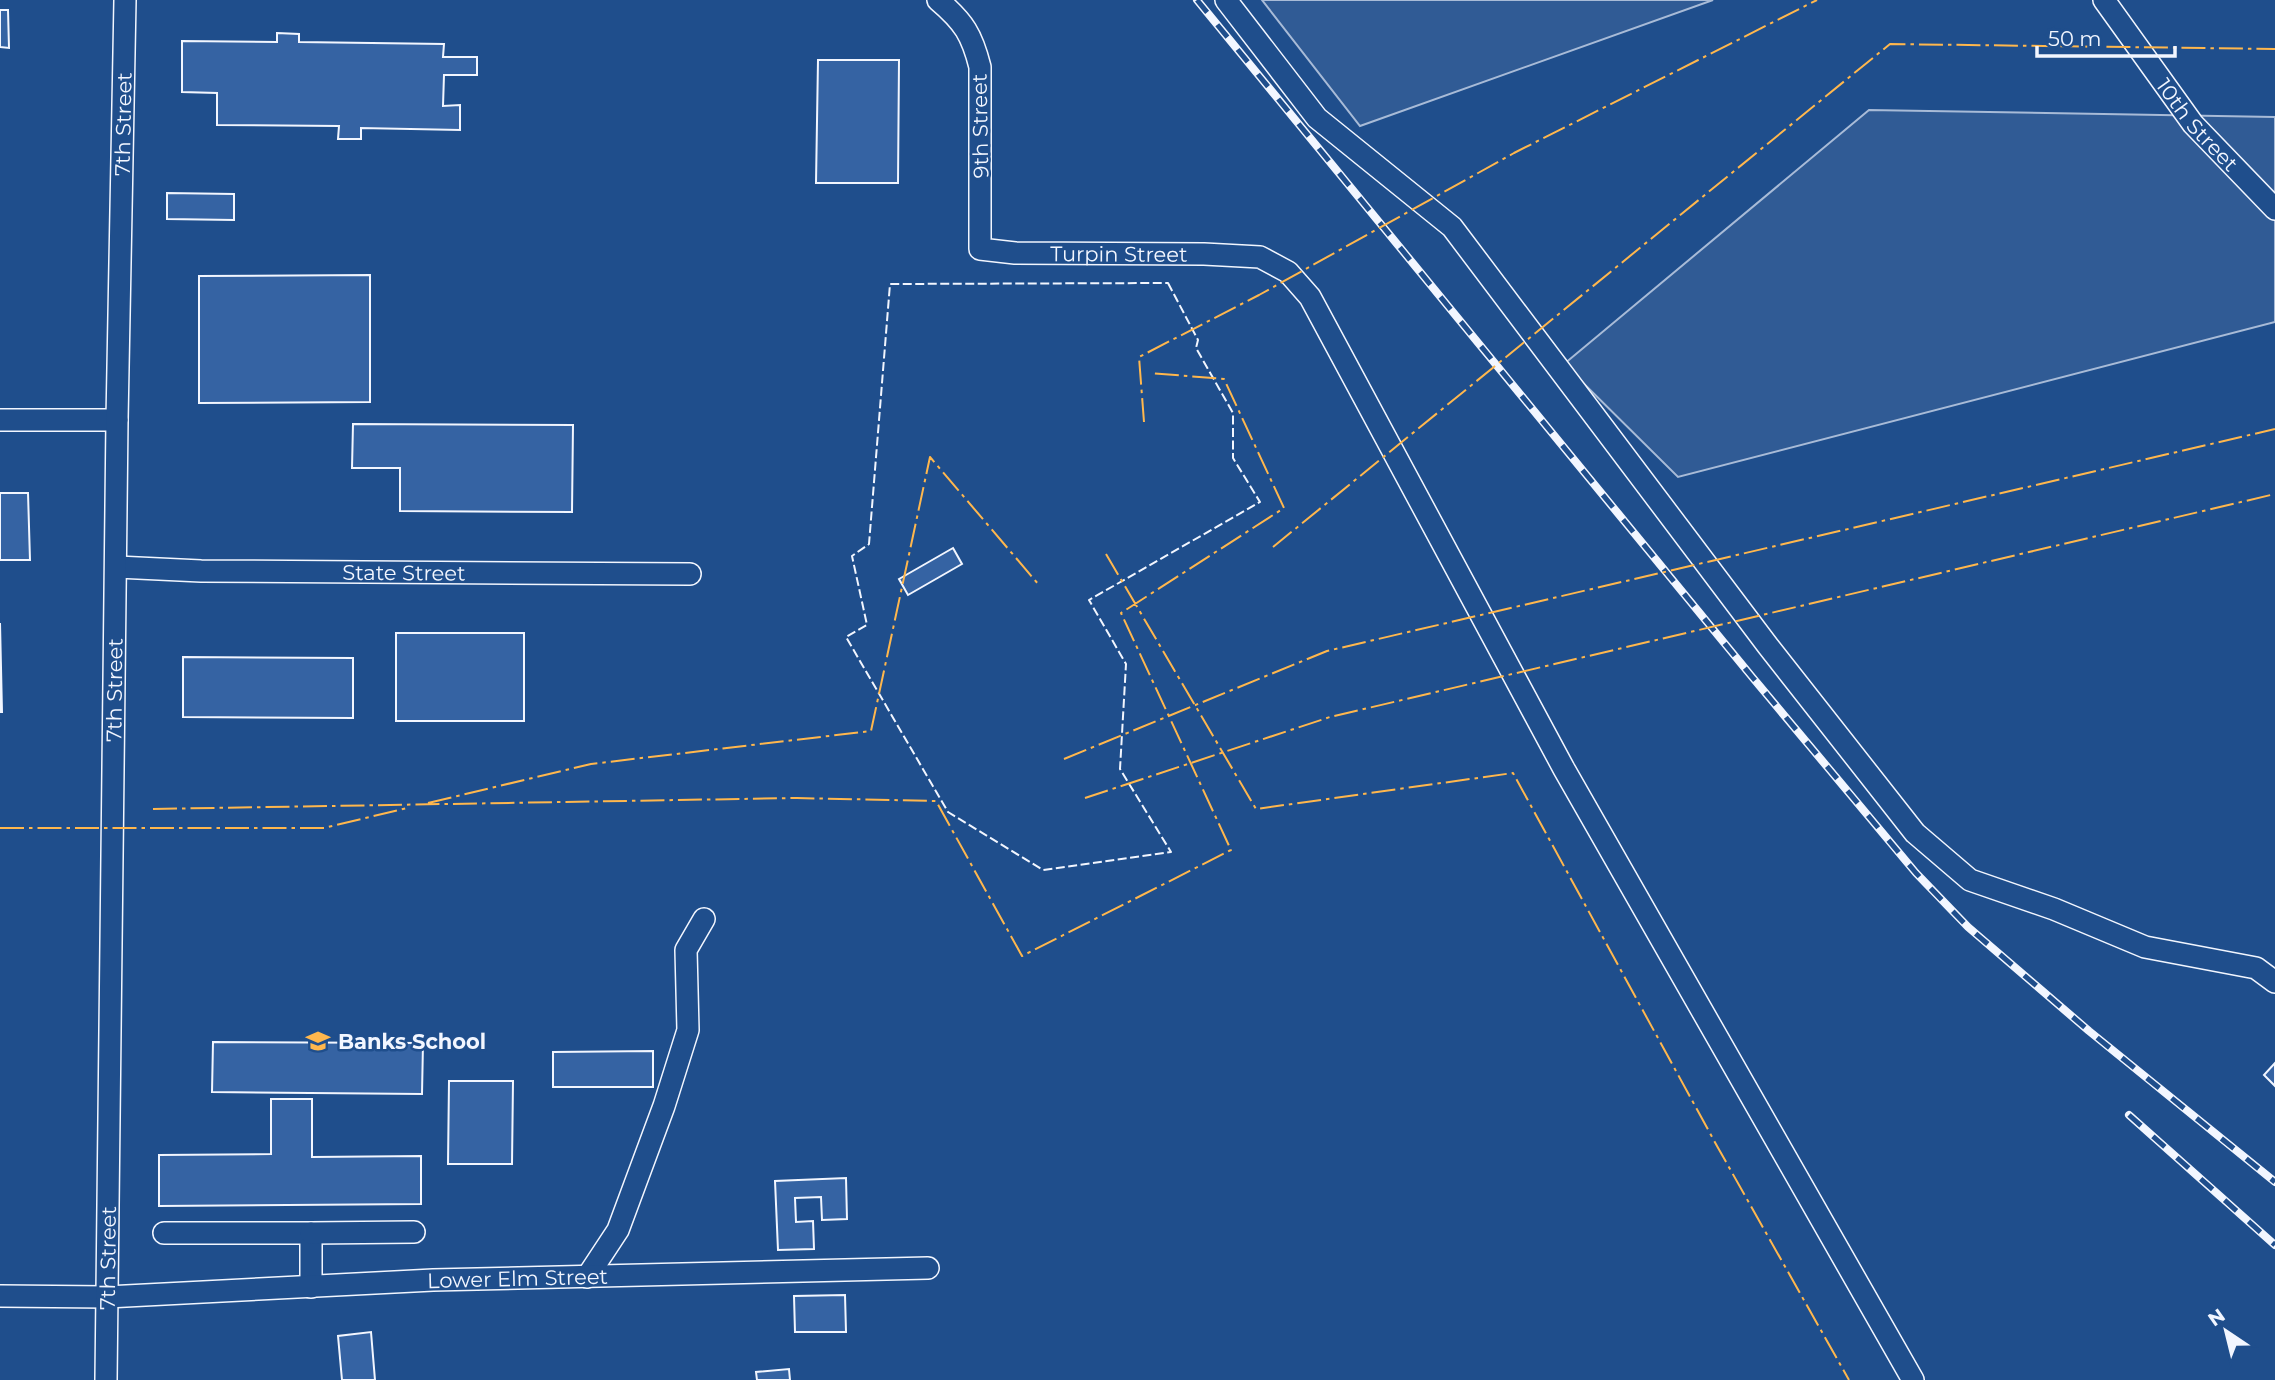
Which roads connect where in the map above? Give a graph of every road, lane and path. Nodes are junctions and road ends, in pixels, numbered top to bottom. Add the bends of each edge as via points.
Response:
1 (125, 0) edge
2 (1226, 0) edge
3 (2104, 0) edge
4 (945, 6) edge
5 (2275, 209) edge
6 (979, 249) joint
7 (0, 419) edge
8 (117, 420) junction
9 (117, 567) junction
10 (690, 574) dead end
11 (704, 919) dead end
12 (2275, 982) edge
13 (414, 1232) dead end
14 (164, 1233) dead end
15 (311, 1233) junction
16 (928, 1268) dead end
17 (587, 1277) junction
18 (311, 1287) junction
19 (0, 1296) edge
20 (107, 1297) junction
21 (106, 1380) edge
22 (1913, 1380) edge

1 - 8 street, 7th Street
2 - 12 street via 1317,118 1451,227 1915,833 1970,880 2145,947 2256,968
3 - 5 street, 10th Street via 2193,124
4 - 6 street, 9th Street via 969,32 980,67
6 - 22 street, Turpin Street via 1260,257 1288,272 1310,297 1564,769
7 - 8 street
8 - 9 street, 7th Street
9 - 10 street, State Street
9 - 20 street, 7th Street
11 - 17 street via 687,950 688,1030 664,1106 618,1230
13 - 15 street
14 - 15 street
15 - 18 street
16 - 17 street, Lower Elm Street
17 - 18 street, Lower Elm Street
18 - 20 street, Lower Elm Street
19 - 20 street, Lower Elm Street
20 - 21 street, 7th Street

